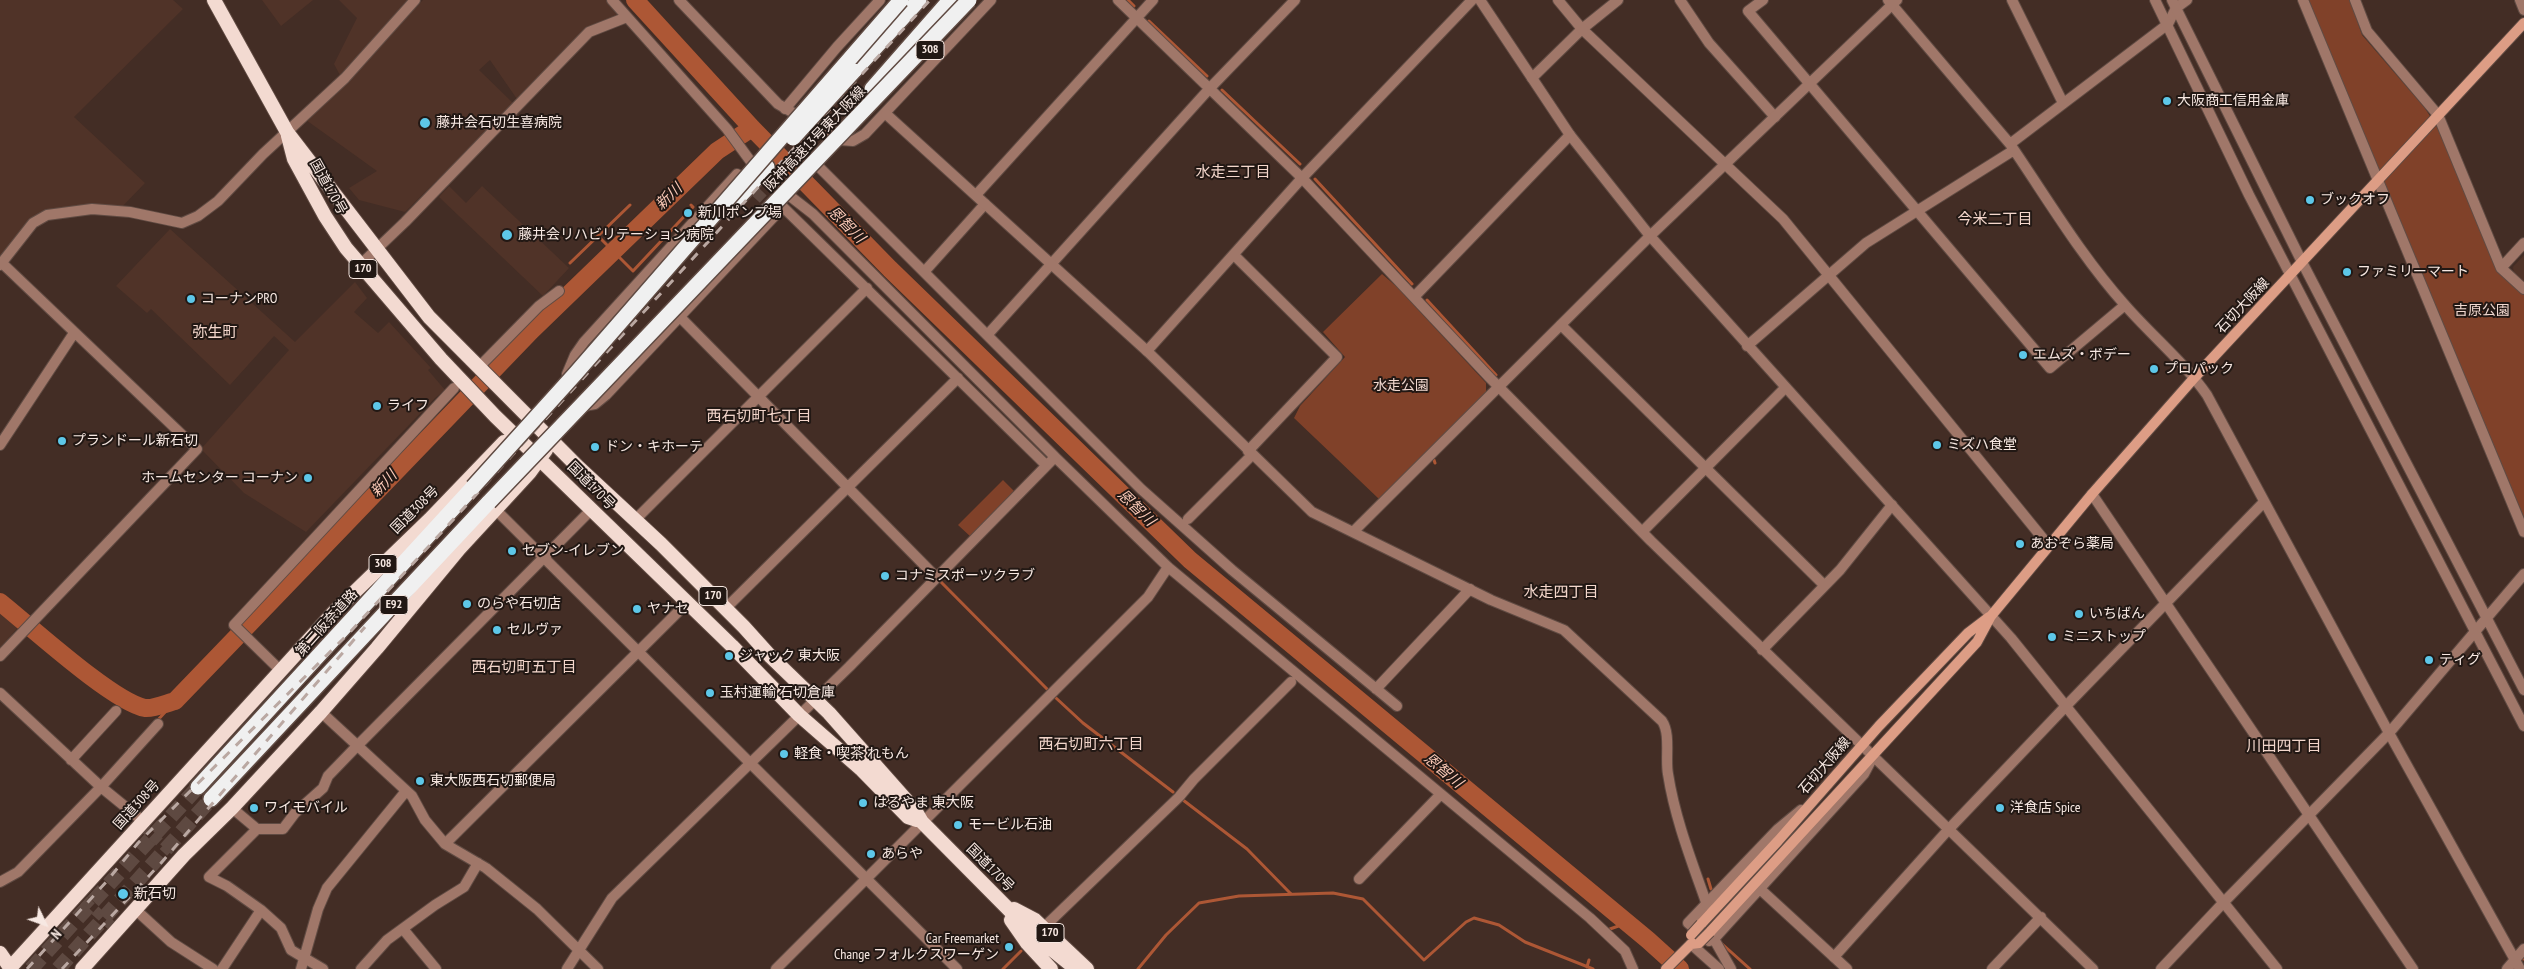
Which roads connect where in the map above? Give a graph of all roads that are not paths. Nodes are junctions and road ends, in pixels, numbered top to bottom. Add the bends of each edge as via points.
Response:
1 (214, 0) edge
2 (415, 0) edge
3 (612, 0) edge
4 (679, 0) edge
5 (897, 0) edge
6 (901, 0) edge
7 (919, 0) edge
8 (950, 0) edge
9 (969, 0) edge
10 (975, 0) edge
11 (991, 0) edge
12 (1118, 0) edge
13 (1153, 0) edge
14 (1295, 0) edge
15 (1472, 0) edge
16 (1480, 0) edge
17 (1558, 0) edge
18 (1618, 0) edge
19 (1680, 0) edge
20 (1763, 0) edge
21 (2012, 0) edge
22 (2155, 0) edge
23 (2187, 0) edge
24 (2303, 0) edge
25 (2355, 0) edge
26 (2520, 0) edge
27 (875, 2) edge
28 (1892, 2) edge
29 (2174, 4) edge
30 (2524, 10) edge
31 (627, 17) junction
32 (1137, 18) junction
33 (2168, 24) junction
34 (2524, 24) edge
35 (1582, 29) junction
36 (849, 66) junction
37 (1532, 78) junction
38 (1809, 84) junction
39 (1210, 88) junction
40 (877, 93) junction
41 (2063, 103) junction
42 (785, 109) junction
43 (886, 114) junction
44 (2438, 115) junction
45 (1775, 117) junction
46 (287, 132) junction
47 (1570, 135) junction
48 (2012, 147) junction
49 (815, 162) dead end
50 (1724, 164) junction
51 (760, 165) junction
52 (738, 176) dead end
53 (802, 176) dead end
54 (1302, 178) junction
55 (2378, 180) junction
56 (787, 191) joint
57 (976, 195) junction
58 (985, 204) junction
59 (1916, 210) junction
60 (1650, 236) junction
61 (2524, 244) edge
62 (377, 250) junction
63 (1234, 255) junction
64 (2302, 262) junction
65 (1, 264) edge
66 (1051, 264) junction
67 (360, 265) junction
68 (2501, 268) junction
69 (925, 271) junction
70 (2290, 275) junction
71 (1828, 276) junction
72 (866, 288) junction
73 (2524, 289) edge
74 (559, 291) dead end
75 (1414, 297) junction
76 (2125, 305) junction
77 (680, 317) junction
78 (1562, 325) junction
79 (74, 332) junction
80 (990, 332) dead end
81 (1747, 346) junction
82 (1147, 351) junction
83 (485, 373) junction
84 (567, 374) junction
85 (2195, 377) junction
86 (958, 378) junction
87 (1499, 387) junction
88 (1785, 388) junction
89 (466, 391) junction
90 (757, 396) junction
91 (584, 406) junction
92 (528, 417) junction
93 (516, 434) junction
94 (553, 441) junction
95 (0, 445) edge
96 (1250, 453) junction
97 (538, 455) junction
98 (1055, 457) junction
99 (1046, 466) junction
100 (1707, 469) junction
101 (848, 489) junction
102 (2092, 494) junction
103 (2264, 502) junction
104 (1892, 505) junction
105 (495, 509) junction
106 (591, 510) junction
107 (430, 518) junction
108 (1188, 519) dead end
109 (636, 520) junction
110 (1354, 532) junction
111 (1642, 532) junction
112 (2524, 532) edge
113 (2050, 546) junction
114 (460, 549) junction
115 (545, 556) junction
116 (1168, 567) junction
117 (2524, 574) edge
118 (937, 578) junction
119 (1824, 585) junction
120 (1470, 589) junction
121 (688, 602) junction
122 (2165, 603) junction
123 (726, 608) junction
124 (1992, 616) junction
125 (2486, 618) junction
126 (2476, 631) junction
127 (638, 650) junction
128 (1762, 650) junction
129 (0, 656) edge
130 (280, 670) junction
131 (1292, 682) dead end
132 (1376, 689) junction
133 (2524, 690) edge
134 (0, 693) edge
135 (815, 700) junction
136 (1396, 706) dead end
137 (2065, 707) junction
138 (116, 711) dead end
139 (321, 712) junction
140 (799, 715) junction
141 (158, 724) dead end
142 (2524, 726) edge
143 (2389, 733) junction
144 (357, 746) junction
145 (1862, 746) junction
146 (1873, 756) junction
147 (71, 760) junction
148 (750, 762) junction
149 (101, 787) junction
150 (406, 790) junction
151 (1441, 794) junction
152 (1810, 805) junction
153 (232, 808) junction
154 (2309, 816) junction
155 (144, 822) junction
156 (922, 822) junction
157 (256, 829) junction
158 (1948, 830) junction
159 (445, 844) junction
160 (478, 863) junction
161 (866, 878) junction
162 (1359, 879) dead end
163 (0, 882) edge
164 (1760, 889) junction
165 (2223, 903) junction
166 (1707, 904) junction
167 (1006, 906) junction
168 (136, 910) junction
169 (261, 910) junction
170 (2041, 917) junction
171 (403, 929) junction
172 (1040, 932) junction
173 (1712, 936) junction
174 (1692, 943) junction
175 (2524, 949) edge
176 (580, 950) junction
177 (0, 953) edge
178 (1834, 957) junction
179 (303, 958) junction
180 (2520, 966) edge
181 (0, 967) edge
182 (10, 969) edge
183 (82, 969) edge
184 (213, 969) edge
185 (222, 969) edge
186 (301, 969) edge
187 (323, 969) edge
188 (360, 969) edge
189 (436, 969) edge
190 (568, 969) edge
191 (598, 969) edge
192 (776, 969) edge
193 (957, 969) edge
194 (1051, 969) edge
195 (1063, 969) edge
196 (1076, 969) edge
197 (1088, 969) edge
198 (1633, 969) edge
199 (1666, 969) edge
200 (1719, 969) edge
201 (1731, 969) edge
202 (1847, 969) edge
203 (1992, 969) edge
204 (2093, 969) edge
205 (2161, 969) edge
206 (2276, 969) edge
207 (2413, 969) edge
208 (2506, 969) edge

1 - 46 highway, 国道170号 / 170
2 - 46 street via 344,78
3 - 31 street
4 - 42 street
5 - 36 highway
6 - 93 highway, 阪神高速13号東大阪線, bridge
7 - 36 highway via 886,36
8 - 40 highway via 903,51
9 - 97 highway, 阪神高速13号東大阪線, bridge
10 - 40 highway, 308
11 - 43 street
12 - 32 street
13 - 32 street
14 - 39 street
15 - 54 street
16 - 37 street
17 - 35 street
18 - 35 street
19 - 45 street via 1709,43
20 - 38 street via 1748,12
21 - 41 street
22 - 33 street
23 - 29 street
24 - 55 street
25 - 44 street via 2367,31
26 - 30 street
27 - 42 street
28 - 38 street
28 - 48 street
29 - 33 street
29 - 64 street
31 - 51 street via 741,148
31 - 62 street via 589,32
32 - 39 street
32 - 57 street
33 - 41 street
33 - 70 street via 2248,195
34 - 44 main road, 石切大阪線
35 - 37 street
35 - 50 street
36 - 51 highway, bridge
37 - 47 street
38 - 45 street
38 - 59 street
39 - 54 street
39 - 66 street
40 - 53 highway, bridge via 812,154
41 - 48 street
42 - 43 street via 846,141 860,138
43 - 57 street
44 - 55 main road, 石切大阪線
44 - 68 street
45 - 50 street
46 - 62 highway, 国道170号 / 170 via 330,184
46 - 65 street via 218,201 198,216 182,223 130,212 92,209 47,215 33,223
46 - 67 highway, 国道170号 / 170 via 294,159 311,192 332,229
47 - 60 street
47 - 75 street
48 - 59 street
48 - 76 street via 2070,235
49 - 69 street
50 - 60 street
50 - 71 street via 1783,219
51 - 84 highway, 国道308号 / 308
51 - 92 highway via 546,410
52 - 84 street via 584,342
54 - 63 street
54 - 75 street
55 - 64 main road, 石切大阪線
55 - 112 street
56 - 91 highway
56 - 98 street
57 - 58 street
58 - 66 street
58 - 69 street
59 - 71 street via 1866,243
59 - 76 street via 2050,368
60 - 78 street
60 - 81 street
61 - 68 street
62 - 67 street
62 - 83 highway, 国道170号 / 170 via 429,317
63 - 82 street
63 - 96 street via 1337,357
64 - 70 main road, 石切大阪線
64 - 125 street
65 - 79 street
66 - 80 street
66 - 82 street
67 - 89 highway, 国道170号 / 170
68 - 73 street
69 - 132 street via 997,348 1141,489 1232,570
70 - 85 main road, 石切大阪線
70 - 126 street via 2416,522
71 - 81 street
71 - 113 street
72 - 77 street via 783,207
72 - 86 street
72 - 90 street
74 - 83 street via 539,306
75 - 87 street
76 - 85 street
77 - 90 street
77 - 91 street via 606,395 595,404
78 - 87 street
78 - 100 street
79 - 95 street
79 - 129 street via 197,449
81 - 88 street
82 - 96 street
83 - 92 highway, 国道170号 / 170
84 - 92 highway, 国道308号 / 308
85 - 102 main road, 石切大阪線
85 - 103 street
86 - 99 street
86 - 101 street
87 - 110 street
87 - 111 street
88 - 100 street
88 - 104 street
89 - 93 highway, 国道170号 / 170
89 - 130 street via 234,625
90 - 101 street
90 - 109 street
91 - 94 highway
92 - 93 highway, 国道308号 / 308
92 - 94 highway, 国道170号 / 170
93 - 97 highway, 国道170号 / 170
93 - 107 highway, 国道308号 / 308
93 - 107 highway, 第二阪奈道路 / E92, bridge via 198,787 277,687
94 - 97 highway
94 - 109 highway, 国道170号 / 170
96 - 108 street
96 - 110 street via 1312,512
97 - 105 highway via 530,472
97 - 106 highway, 国道170号 / 170
97 - 114 highway, E92, bridge via 211,799 306,713
98 - 99 street
98 - 116 street
99 - 118 street
100 - 111 street
100 - 119 street
101 - 118 street
101 - 123 street
102 - 113 main road, 石切大阪線
102 - 122 street
103 - 122 street
103 - 143 street
104 - 119 street
104 - 124 street
105 - 114 highway
105 - 115 street
106 - 115 street
106 - 121 highway, 国道170号 / 170
107 - 130 highway, 国道308号 / 308
109 - 123 highway, 国道170号 / 170
110 - 120 street
111 - 128 street
113 - 124 main road, 石切大阪線
114 - 139 highway
115 - 127 street
115 - 144 street
116 - 151 street
116 - 156 street via 1148,597
117 - 125 street
118 - 135 street
119 - 128 street
120 - 132 street
120 - 166 street via 1564,630 1662,721 1666,730 1666,761 1671,789
121 - 127 street
121 - 140 highway, 国道170号 / 170
122 - 137 street
122 - 154 street
123 - 135 highway, 国道170号 / 170
124 - 137 street
124 - 145 main road, 石切大阪線 via 1968,633
124 - 146 main road, 石切大阪線 via 1978,642
125 - 126 street
125 - 133 street
126 - 142 street
126 - 143 street
127 - 148 street
127 - 159 street
128 - 145 street
130 - 155 highway, 国道308号 / 308
131 - 172 street
132 - 136 street
134 - 147 street
135 - 140 street
135 - 156 highway, 国道170号 / 170 via 915,810
137 - 158 street
137 - 165 street
138 - 147 street
139 - 144 street
139 - 153 highway
140 - 148 street
140 - 156 highway, 国道170号 / 170 via 862,770 908,817
141 - 149 street
143 - 154 street
143 - 180 street
144 - 150 street
144 - 157 street via 328,776 323,788 295,813 283,829
145 - 146 street
145 - 152 main road, 石切大阪線
146 - 158 street
146 - 164 street via 1864,774
146 - 173 main road, 石切大阪線
147 - 149 street
148 - 161 street
148 - 176 street via 612,898
149 - 155 street
149 - 163 street via 18,872
150 - 159 street
150 - 179 street via 327,888
151 - 162 street
151 - 198 street via 1590,918 1626,951
152 - 166 street via 1778,829
152 - 174 main road, 石切大阪線, bridge via 1701,924
153 - 157 street
153 - 168 highway via 184,854
154 - 165 street
154 - 207 street
155 - 182 highway, 国道308号 / 308 via 80,898
156 - 161 street
156 - 167 highway, 国道170号 / 170
157 - 169 street via 209,878 227,886
158 - 170 street
158 - 178 street
159 - 160 street
160 - 171 street via 464,888
160 - 176 street via 537,909
161 - 192 street
161 - 193 street
164 - 173 street
164 - 178 street
165 - 205 street
165 - 206 street
166 - 173 street via 1688,923 1709,941
167 - 172 highway, 170 via 1025,913
167 - 194 highway, 170 via 1014,925
168 - 183 highway via 115,928
168 - 184 street via 171,942
169 - 179 street via 282,928 291,950
169 - 185 street
170 - 203 street
170 - 204 street
171 - 188 street via 387,940
171 - 189 street
172 - 195 highway, 170
172 - 196 highway, 170
172 - 197 highway, 170
173 - 174 main road, 石切大阪線, bridge
173 - 201 street
174 - 199 main road, 石切大阪線
174 - 200 street
175 - 180 street
176 - 190 street
176 - 191 street
177 - 182 highway
178 - 202 street
179 - 186 street
179 - 187 street
180 - 208 street
181 - 182 street

